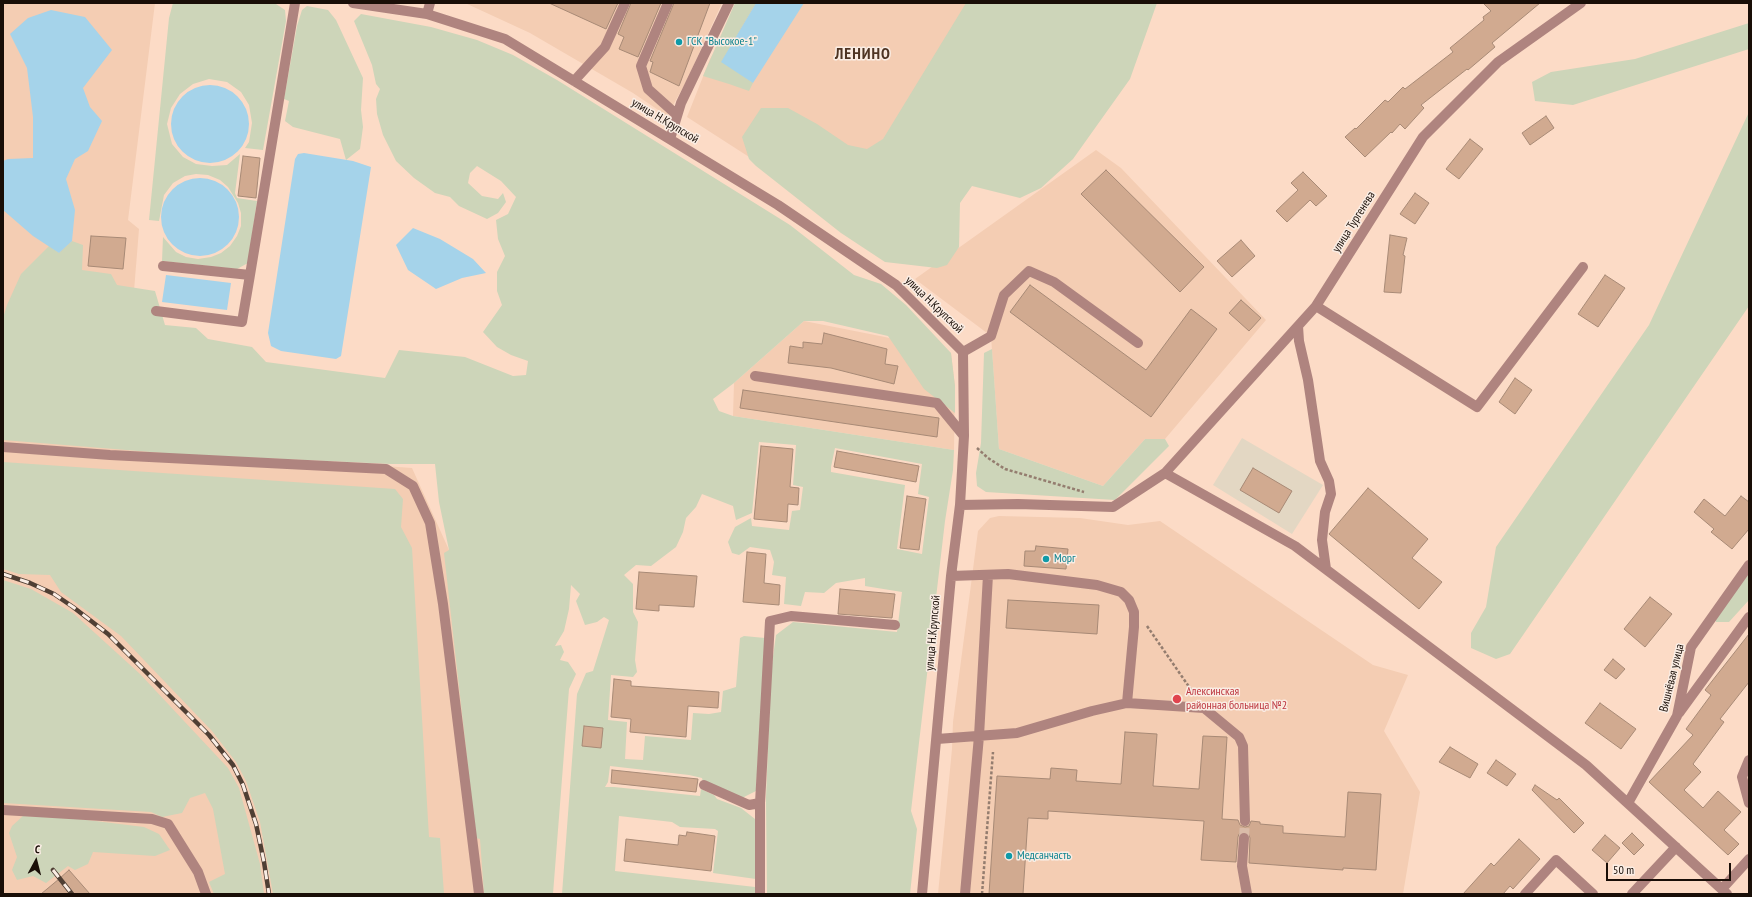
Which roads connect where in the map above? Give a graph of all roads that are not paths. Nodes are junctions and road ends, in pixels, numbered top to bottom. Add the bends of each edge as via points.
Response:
1 (295, 3) edge
2 (353, 3) edge
3 (430, 3) edge
4 (625, 3) edge
5 (668, 3) edge
6 (729, 3) edge
7 (1581, 3) edge
8 (427, 14) junction
9 (574, 81) junction
10 (677, 115) junction
11 (670, 139) junction
12 (163, 266) dead end
13 (1583, 267) dead end
14 (250, 275) junction
15 (1316, 306) junction
16 (156, 311) dead end
17 (1298, 326) junction
18 (1138, 343) dead end
19 (963, 352) junction
20 (754, 376) dead end
21 (964, 436) junction
22 (3, 447) edge
23 (1165, 473) junction
24 (960, 505) junction
25 (1749, 564) edge
26 (1326, 569) junction
27 (988, 575) junction
28 (951, 576) junction
29 (1749, 617) edge
30 (895, 625) dead end
31 (1127, 703) junction
32 (1677, 716) junction
33 (979, 736) junction
34 (936, 739) junction
35 (1749, 760) edge
36 (704, 785) dead end
37 (760, 803) junction
38 (1628, 803) junction
39 (1749, 803) edge
40 (3, 810) edge
41 (1245, 821) tunnel mouth
42 (1244, 838) tunnel mouth
43 (1676, 847) junction
44 (1749, 859) edge
45 (1725, 892) edge
46 (206, 894) edge
47 (478, 894) edge
48 (760, 894) edge
49 (922, 894) edge
50 (966, 894) edge
51 (1247, 894) edge
52 (1525, 894) edge
53 (1593, 894) edge
54 (1632, 894) edge

1 - 14 street
2 - 8 street, улица Н.Крупской
3 - 8 street
4 - 9 street via 605,47
5 - 10 street via 641,66 648,89
6 - 10 street
7 - 15 street, улица Тургенева via 1498,62 1423,137
8 - 9 street, улица Н.Крупской via 505,39
9 - 11 street, улица Н.Крупской
10 - 11 street
11 - 19 street, улица Н.Крупской via 778,205 896,285
12 - 14 street
13 - 15 street via 1478,407
14 - 16 street via 242,322
15 - 17 street, улица Тургенева
17 - 23 street, улица Тургенева
17 - 26 street via 1320,461 1329,481 1331,494 1325,512 1322,540
18 - 19 street via 1054,282 1029,270 1004,295 991,336
19 - 21 street, улица Н.Крупской
20 - 21 street via 936,403
21 - 24 street, улица Н.Крупской
22 - 47 street via 386,470 413,486 430,523 443,604
23 - 24 street, улица Тургенева via 1113,507
23 - 26 street via 1295,546
24 - 28 street, улица Н.Крупской
25 - 32 street, Вишнёвая улица via 1691,647
26 - 38 street via 1586,765
27 - 28 street
27 - 31 street via 1008,574 1097,585 1121,592 1129,600 1134,612
27 - 33 street
28 - 34 street, улица Н.Крупской
29 - 32 street
30 - 37 street via 791,616 770,621
31 - 33 street via 1017,733
31 - 41 street via 1204,708 1239,736 1243,746
32 - 38 street, Вишнёвая улица
33 - 34 street
33 - 50 street
34 - 49 street, улица Н.Крупской
35 - 39 street via 1742,777
36 - 37 street via 749,805
37 - 48 street
38 - 43 street
40 - 46 street via 152,819 168,824 198,872
42 - 51 street via 1242,866
43 - 45 street
43 - 54 street
44 - 45 street
52 - 53 street via 1556,860

